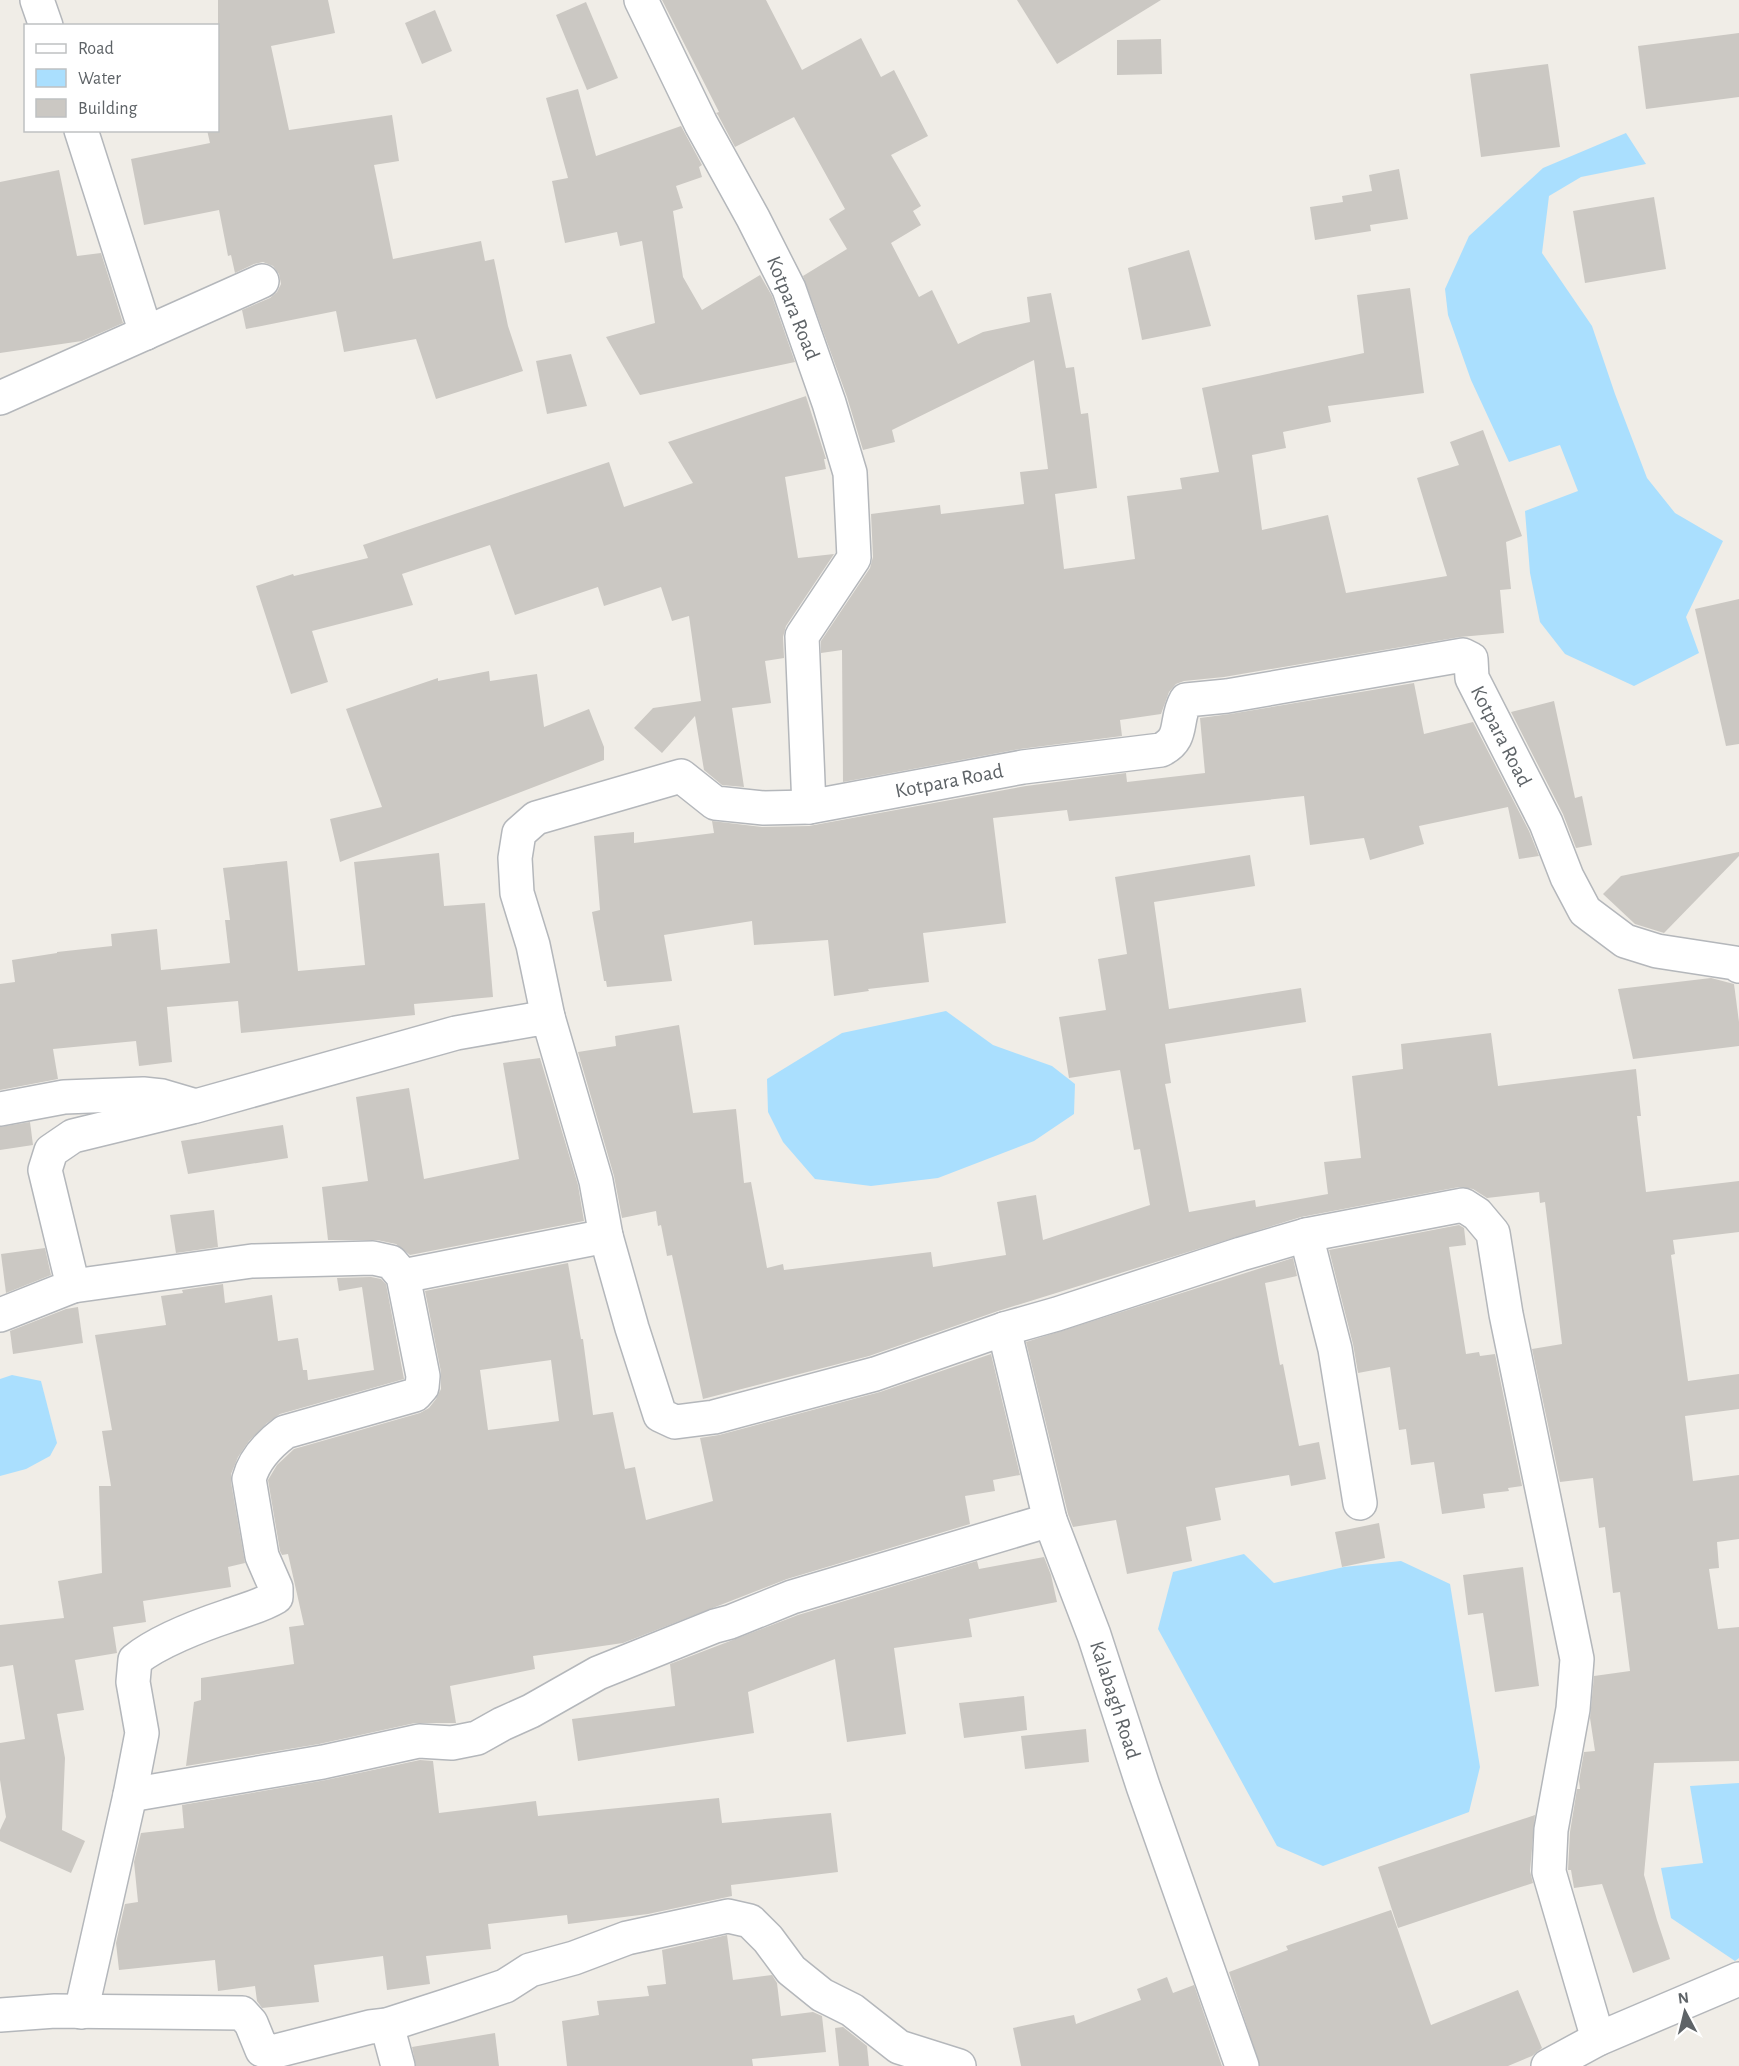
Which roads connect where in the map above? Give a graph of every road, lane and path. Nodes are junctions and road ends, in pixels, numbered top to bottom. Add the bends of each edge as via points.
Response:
1 (38, 0) edge
2 (641, 0) edge
3 (45, 24) edge
4 (82, 132) edge
5 (262, 281) dead end
6 (146, 333) junction
7 (0, 398) edge
8 (809, 807) junction
9 (1739, 966) edge
10 (548, 1017) junction
11 (196, 1106) junction
12 (0, 1109) edge
13 (1306, 1235) junction
14 (606, 1236) junction
15 (402, 1276) junction
16 (73, 1286) junction
17 (0, 1316) edge
18 (1004, 1329) junction
19 (1360, 1503) dead end
20 (1050, 1521) junction
21 (130, 1795) junction
22 (1739, 1979) edge
23 (81, 2012) junction
24 (0, 2015) edge
25 (387, 2025) junction
26 (1598, 2039) junction
27 (398, 2066) edge
28 (959, 2066) edge
29 (1242, 2066) edge
30 (1548, 2066) edge

1 - 3 street
2 - 8 street, Kotpara Road via 789,290 850,473 854,558 802,636
4 - 6 street
5 - 6 street
6 - 7 street
8 - 9 street, Kotpara Road via 1023,767 1161,750 1172,744 1186,700 1463,655 1471,659 1472,678 1546,823 1584,911 1625,941
8 - 10 street via 715,803 681,776 536,818 519,833 516,881
10 - 11 street via 456,1033
10 - 14 street via 596,1181
11 - 12 street via 143,1094 64,1097
11 - 16 street via 73,1136 51,1151 45,1170
13 - 18 street
13 - 19 street via 1335,1349
13 - 26 street via 1463,1205 1493,1233 1577,1659 1573,1709 1551,1830 1549,1872
14 - 15 street
14 - 18 street via 660,1415 675,1422 714,1417 875,1374
15 - 16 street via 392,1262 374,1258 252,1261
15 - 21 street via 422,1387 415,1395 285,1432 252,1467 249,1479 262,1556 276,1597 220,1618 135,1660 133,1682 142,1734
16 - 17 street
18 - 20 street, Kalabagh Road
20 - 21 street via 792,1597 715,1626 598,1673 477,1738 452,1743 419,1741
20 - 29 street, Kalabagh Road via 1094,1635
21 - 23 street
22 - 26 street
23 - 24 street
23 - 25 street via 242,2013 251,2023 262,2050 272,2052
25 - 27 street
25 - 28 street via 505,1986 530,1970 627,1938 728,1916 750,1921 791,1970 899,2047
26 - 30 street

